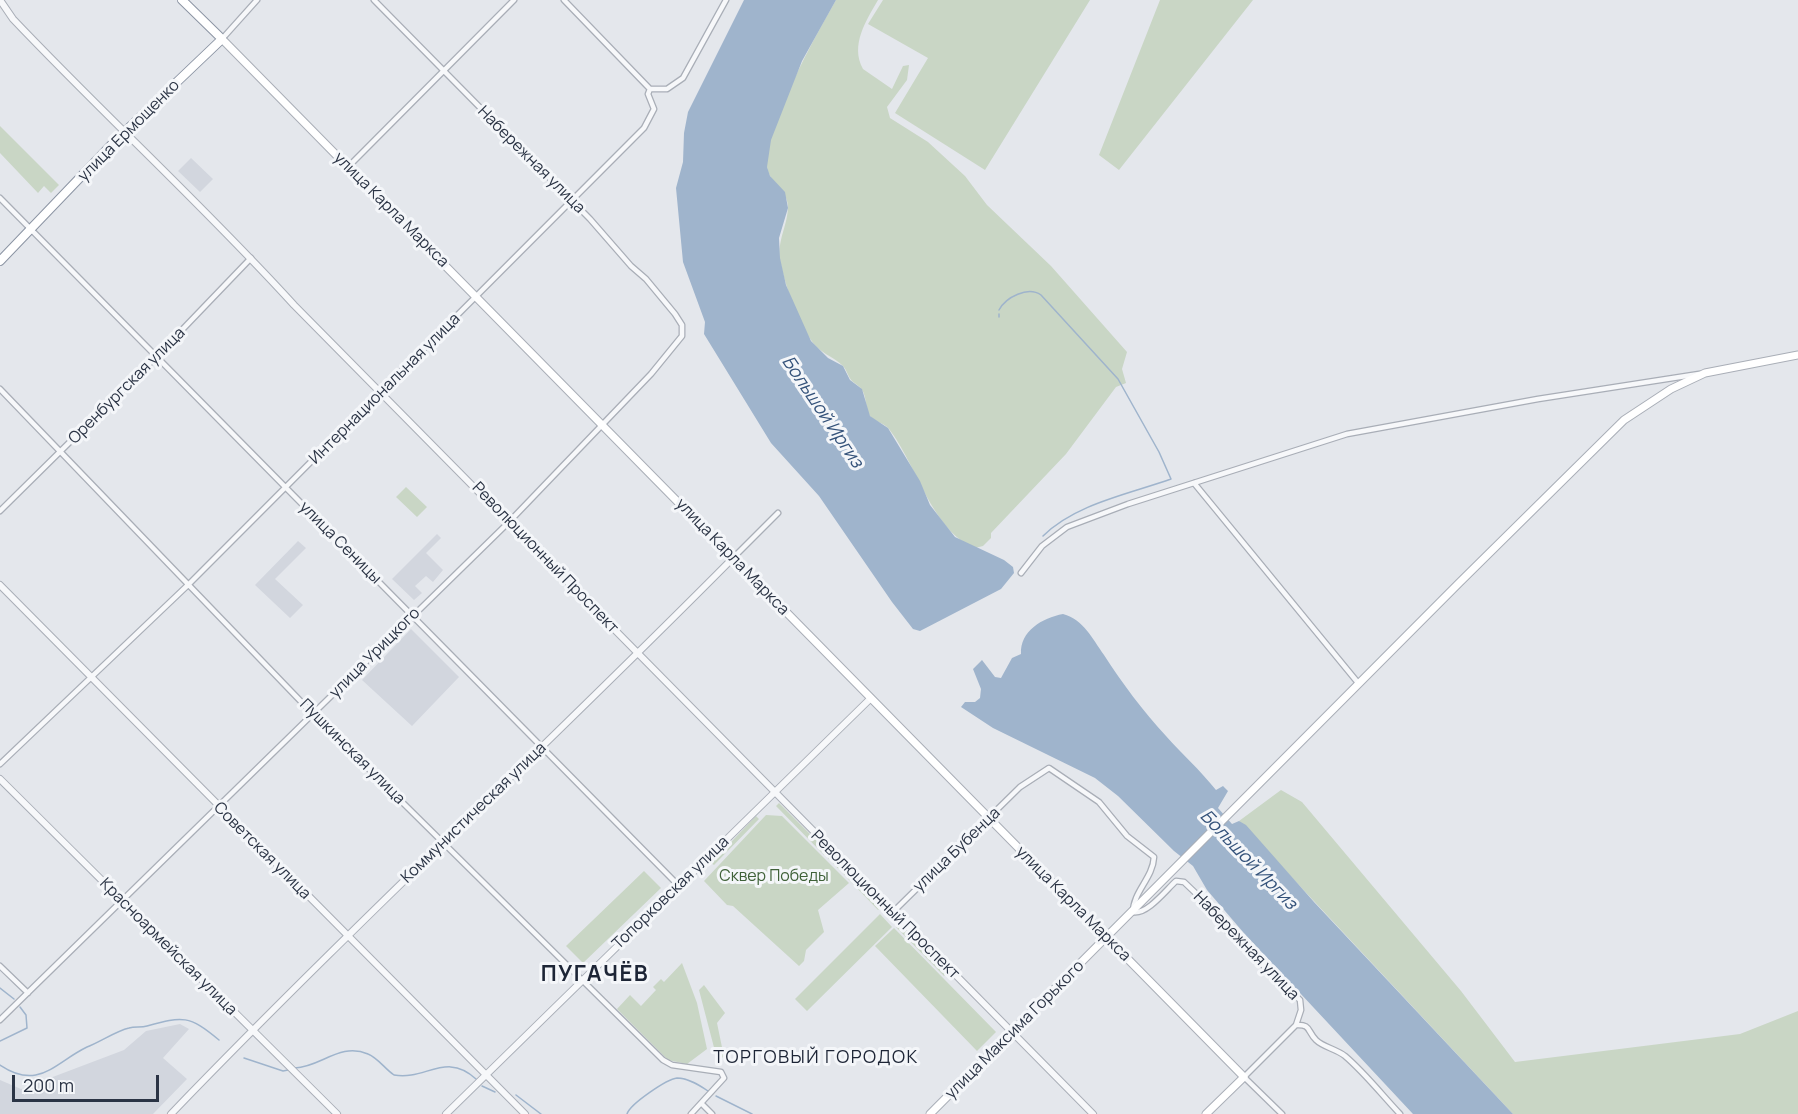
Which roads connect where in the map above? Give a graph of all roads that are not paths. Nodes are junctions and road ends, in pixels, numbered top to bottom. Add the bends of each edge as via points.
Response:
1 (0, 0) edge
2 (182, 0) edge
3 (257, 0) edge
4 (374, 0) edge
5 (514, 0) edge
6 (564, 0) edge
7 (726, 0) edge
8 (222, 39) junction
9 (444, 71) junction
10 (650, 89) junction
11 (124, 132) junction
12 (348, 167) junction
13 (0, 198) edge
14 (572, 201) junction
15 (32, 229) junction
16 (252, 258) junction
17 (0, 261) edge
18 (477, 297) junction
19 (682, 325) joint
20 (1798, 355) edge
21 (156, 357) junction
22 (1705, 373) junction
23 (0, 389) edge
24 (380, 390) junction
25 (602, 425) junction
26 (61, 452) junction
27 (1194, 483) junction
28 (285, 488) junction
29 (0, 511) edge
30 (778, 513) dead end
31 (509, 522) junction
32 (734, 557) junction
33 (1021, 573) dead end
34 (189, 584) junction
35 (0, 585) edge
36 (412, 615) junction
37 (638, 653) junction
38 (92, 678) junction
39 (1359, 684) junction
40 (870, 698) junction
41 (313, 714) junction
42 (542, 747) junction
43 (0, 764) edge
44 (0, 779) edge
45 (773, 792) junction
46 (218, 806) junction
47 (989, 819) junction
48 (444, 843) junction
49 (680, 887) junction
50 (122, 901) junction
51 (893, 912) junction
52 (1133, 912) junction
53 (346, 936) junction
54 (1108, 938) junction
55 (0, 966) edge
56 (581, 979) junction
57 (28, 993) junction
58 (0, 1020) edge
59 (1296, 1025) junction
60 (252, 1030) junction
61 (1012, 1033) junction
62 (486, 1073) junction
63 (1244, 1077) junction
64 (702, 1104) junction
65 (171, 1114) edge
66 (337, 1114) edge
67 (446, 1114) edge
68 (525, 1114) edge
69 (691, 1114) edge
70 (712, 1114) edge
71 (930, 1114) edge
72 (1093, 1114) edge
73 (1206, 1114) edge
74 (1282, 1114) edge
75 (1400, 1114) edge

1 - 11 street, Революционный Проспект via 13,19
2 - 8 highway, улица Карла Маркса
3 - 8 street, улица Ермощенко
4 - 9 street, Набережная улица
5 - 9 street
6 - 10 street
7 - 10 street via 683,78 667,89
8 - 11 highway, улица Ермощенко
8 - 12 main road, улица Карла Маркса
9 - 12 street
9 - 14 street, Набережная улица
10 - 14 street, Интернациональная улица via 654,109 644,128
11 - 15 highway, улица Ермощенко
11 - 16 street, Революционный Проспект
12 - 18 main road, улица Карла Маркса
13 - 15 street, улица Сеницы
14 - 18 street, Интернациональная улица
14 - 19 street, Набережная улица via 646,279
15 - 17 highway, улица Ермощенко
15 - 21 street, улица Сеницы
16 - 21 street, Оренбургская улица
16 - 24 street, Революционный Проспект
18 - 24 street, Интернациональная улица
18 - 25 main road, улица Карла Маркса
19 - 25 street, улица Урицкого via 678,344
20 - 22 main road, улица Максима Горького
21 - 26 street, Оренбургская улица
21 - 28 street, улица Сеницы
22 - 27 street via 1347,434
22 - 39 main road, улица Максима Горького via 1671,389 1624,420
23 - 26 street, Пушкинская улица
24 - 28 street, Интернациональная улица
24 - 31 street, Революционный Проспект
25 - 31 street, улица Урицкого
25 - 32 main road, улица Карла Маркса
26 - 29 street, Оренбургская улица
26 - 34 street, Пушкинская улица
27 - 33 street via 1067,527 1042,546
27 - 39 street
28 - 34 street, Интернациональная улица
28 - 36 street, улица Сеницы
30 - 32 street, Коммунистическая улица
31 - 36 street, улица Урицкого
31 - 37 street, Революционный Проспект
32 - 37 street, Коммунистическая улица
32 - 40 main road, улица Карла Маркса
34 - 38 street, Интернациональная улица
34 - 41 street, Пушкинская улица
35 - 38 street, Советская улица
36 - 41 street, улица Урицкого
36 - 42 street, улица Сеницы
37 - 42 street, Коммунистическая улица
37 - 45 street, Революционный Проспект
38 - 43 street, Интернациональная улица
38 - 46 street, Советская улица
39 - 52 main road, улица Максима Горького
40 - 45 street, Топорковская улица
40 - 47 main road, улица Карла Маркса
41 - 46 street, улица Урицкого
41 - 48 street, Пушкинская улица
42 - 48 street, Коммунистическая улица
42 - 49 street, улица Сеницы
44 - 50 street, Красноармейская улица
45 - 49 street, Топорковская улица
45 - 51 street, Революционный Проспект
46 - 50 street, улица Урицкого
46 - 53 street, Советская улица
47 - 51 street, улица Бубенца
47 - 52 street, улица Бубенца via 1020,788 1049,768 1099,802 1127,836 1150,853 1154,863 1133,903
47 - 54 main road, улица Карла Маркса
48 - 53 street, Коммунистическая улица
48 - 56 street, Пушкинская улица
49 - 56 street, Топорковская улица
50 - 57 street, улица Урицкого
50 - 60 street, Красноармейская улица
51 - 61 street, Революционный Проспект
52 - 54 main road, улица Максима Горького
52 - 59 street, Набережная улица via 1150,906 1176,881 1184,882 1230,934 1300,1000
53 - 60 street, Коммунистическая улица
53 - 62 street, Советская улица
54 - 61 main road, улица Максима Горького
54 - 63 main road, улица Карла Маркса
55 - 57 street
56 - 62 street, Топорковская улица
56 - 64 street, Пушкинская улица via 663,1060 672,1065 721,1072 724,1078
57 - 58 street, улица Урицкого
59 - 63 street
59 - 75 street, Набережная улица via 1305,1024 1315,1040 1340,1052
60 - 65 street, Коммунистическая улица
60 - 66 street, Красноармейская улица
61 - 71 main road, улица Максима Горького
61 - 72 street, Революционный Проспект
62 - 67 street, Топорковская улица
62 - 68 street, Советская улица
63 - 73 main road
63 - 74 street, улица Карла Маркса
64 - 69 street
64 - 70 street

